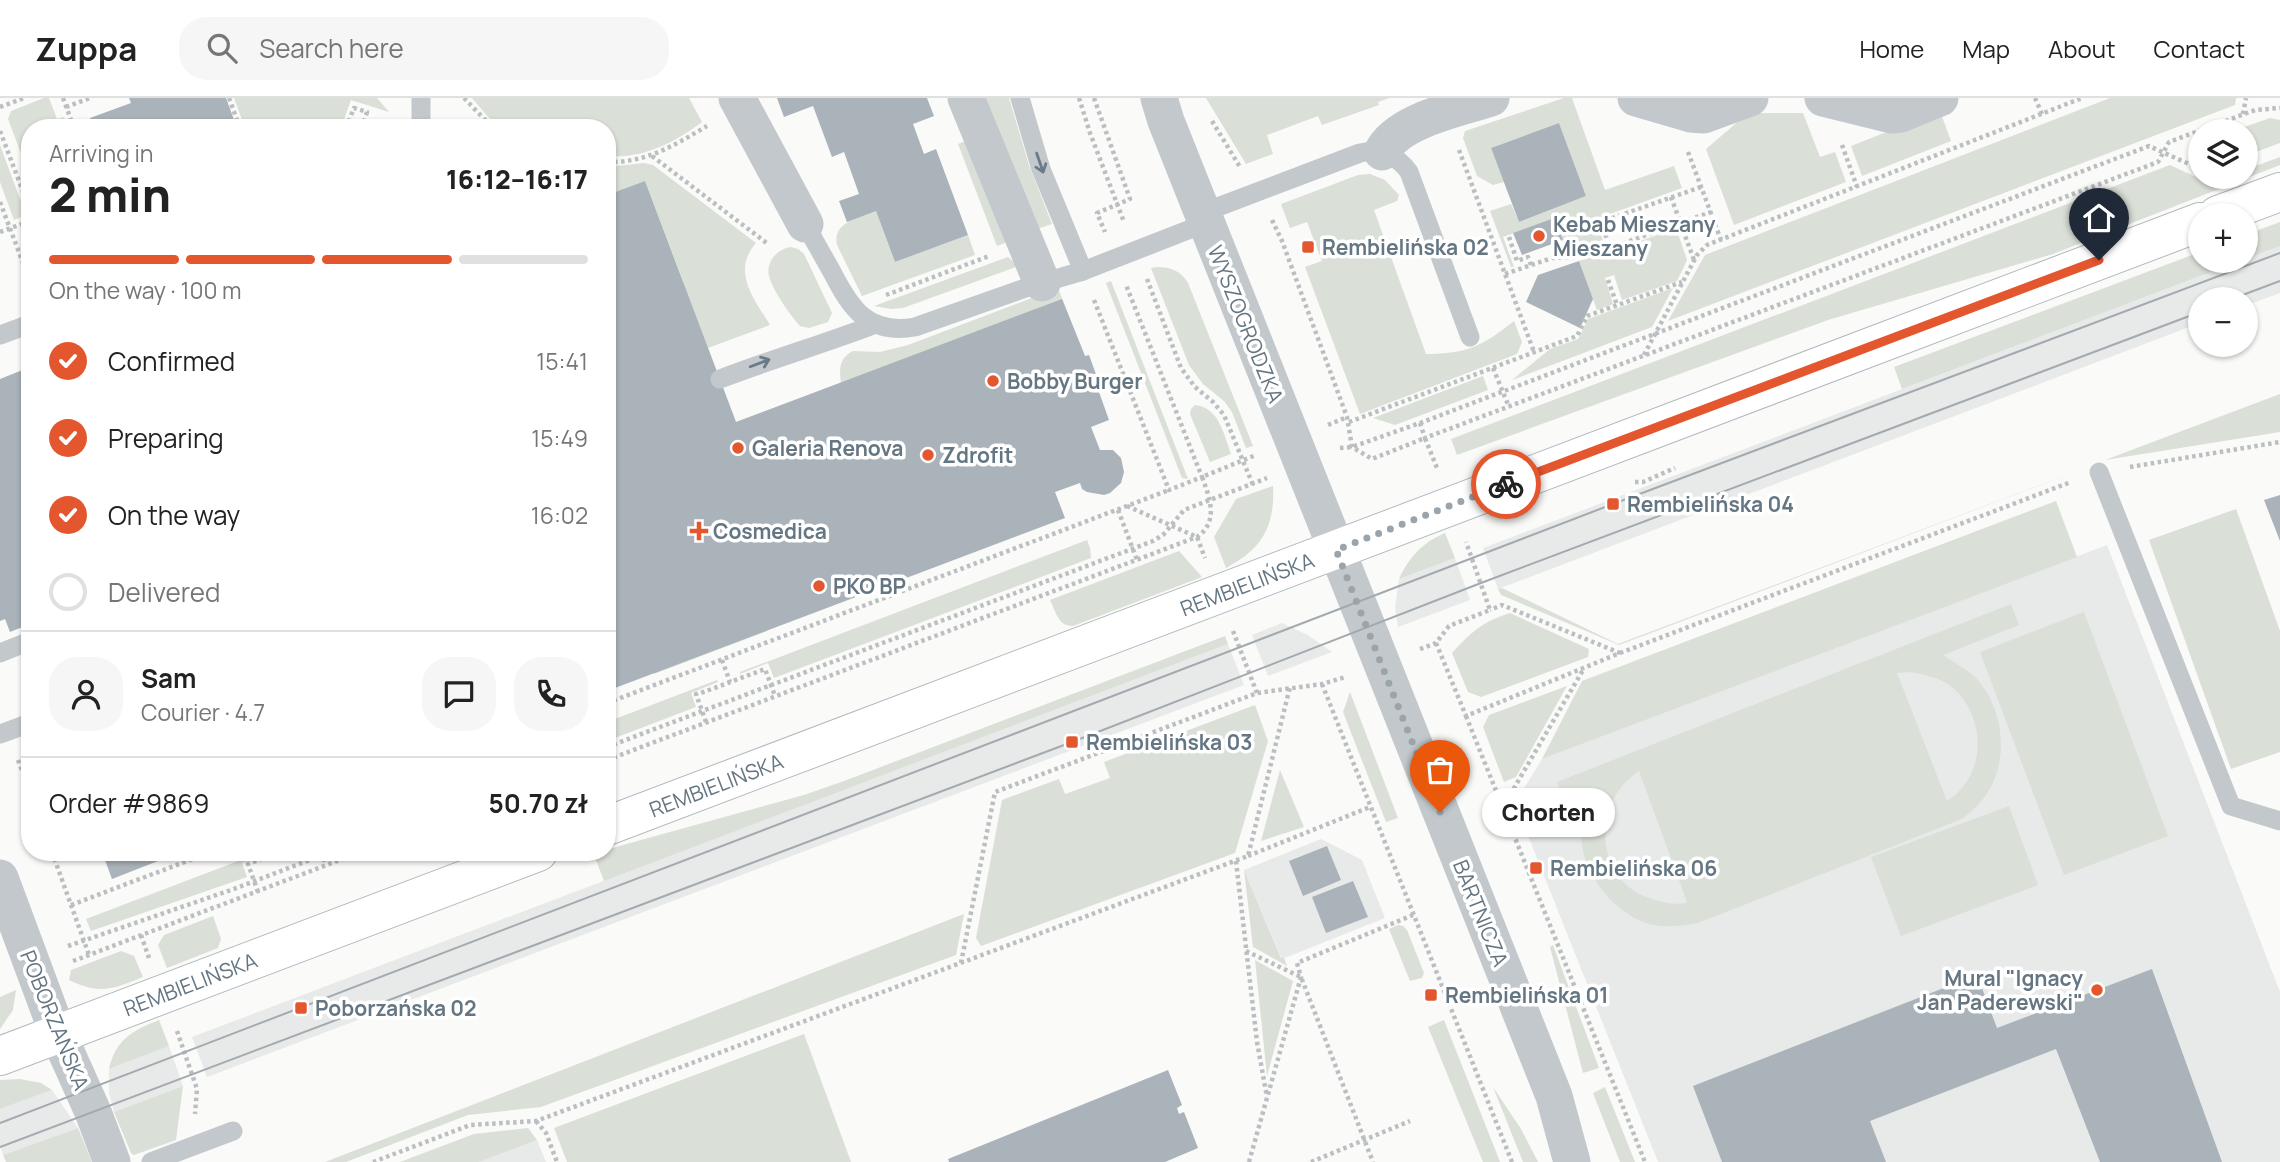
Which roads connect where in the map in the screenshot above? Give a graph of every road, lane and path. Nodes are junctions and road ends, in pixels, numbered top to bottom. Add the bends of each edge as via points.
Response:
1 (24, 98) edge
2 (63, 98) edge
3 (90, 98) edge
4 (229, 98) edge
5 (421, 98) edge
6 (464, 98) edge
7 (966, 98) edge
8 (1020, 98) edge
9 (1079, 98) edge
10 (1159, 98) edge
11 (1491, 98) edge
12 (1636, 98) edge
13 (1750, 98) edge
14 (1823, 98) edge
15 (1940, 98) edge
16 (2035, 98) edge
17 (2082, 98) edge
18 (2246, 98) edge
19 (738, 102) edge
20 (0, 107) edge
21 (66, 107) junction
22 (2280, 108) edge
23 (1207, 113) dead end
24 (2042, 114) junction
25 (2243, 115) junction
26 (71, 119) edge
27 (237, 119) edge
28 (350, 119) edge
29 (365, 119) edge
30 (421, 119) edge
31 (484, 119) edge
32 (0, 131) edge
33 (1966, 131) dead end
34 (1456, 143) dead end
35 (1971, 143) junction
36 (1843, 149) dead end
37 (1382, 152) junction
38 (2164, 153) junction
39 (652, 156) junction
40 (1691, 160) dead end
41 (616, 162) edge
42 (2188, 164) edge
43 (21, 186) edge
44 (1701, 187) junction
45 (1857, 187) junction
46 (2280, 192) edge
47 (1255, 193) junction
48 (1671, 197) junction
49 (0, 202) edge
50 (2250, 203) edge
51 (1711, 212) junction
52 (1097, 213) dead end
53 (1204, 218) junction
54 (1681, 222) junction
55 (21, 224) edge
56 (805, 224) joint
57 (1020, 227) junction
58 (1065, 227) junction
59 (2188, 227) edge
60 (10, 228) junction
61 (0, 232) edge
62 (1509, 237) dead end
63 (1721, 240) junction
64 (768, 244) dead end
65 (1610, 246) junction
66 (1136, 251) junction
67 (21, 258) edge
68 (1694, 260) junction
69 (1531, 265) junction
70 (1083, 271) junction
71 (1505, 274) junction
72 (1608, 280) dead end
73 (1683, 281) junction
74 (1042, 282) junction
75 (1617, 305) junction
76 (852, 307) junction
77 (876, 324) junction
78 (21, 327) edge
79 (0, 335) edge
80 (1655, 335) junction
81 (1470, 337) dead end
82 (1534, 352) junction
83 (1643, 356) junction
84 (1493, 368) junction
85 (720, 379) dead end
86 (1503, 392) junction
87 (1509, 407) junction
88 (1347, 417) junction
89 (1420, 423) junction
90 (2280, 442) edge
91 (1296, 452) junction
92 (1242, 460) junction
93 (2099, 472) junction
94 (1202, 477) junction
95 (1253, 485) junction
96 (1169, 490) junction
97 (1210, 500) junction
98 (1118, 510) junction
99 (1133, 549) junction
100 (1336, 550) junction
101 (1137, 560) junction
102 (1490, 610) dead end
103 (1234, 633) dead end
104 (1436, 643) dead end
105 (21, 645) edge
106 (0, 653) edge
107 (1620, 653) junction
108 (722, 659) junction
109 (1584, 668) junction
110 (730, 682) junction
111 (1322, 684) dead end
112 (771, 685) junction
113 (1290, 687) dead end
114 (775, 696) junction
115 (616, 700) edge
116 (703, 711) junction
117 (1466, 716) junction
118 (706, 722) junction
119 (21, 726) edge
120 (0, 734) edge
121 (616, 744) edge
122 (616, 757) edge
123 (1371, 807) junction
124 (1502, 808) junction
125 (2280, 821) edge
126 (616, 823) edge
127 (1248, 856) junction
128 (55, 861) edge
129 (187, 861) edge
130 (256, 861) edge
131 (304, 861) edge
132 (325, 861) edge
133 (337, 861) edge
134 (514, 861) edge
135 (1236, 861) junction
136 (326, 865) junction
137 (0, 878) edge
138 (254, 881) junction
139 (258, 892) junction
140 (71, 905) junction
141 (1413, 915) junction
142 (84, 941) junction
143 (1246, 951) junction
144 (89, 955) junction
145 (961, 963) junction
146 (33, 966) junction
147 (1301, 977) junction
148 (58, 1034) junction
149 (180, 1042) dead end
150 (0, 1056) edge
151 (195, 1082) dead end
152 (1267, 1097) junction
153 (536, 1121) junction
154 (1410, 1121) dead end
155 (233, 1131) dead end
156 (1364, 1140) junction
157 (112, 1162) edge
158 (150, 1162) edge
159 (373, 1162) edge
160 (557, 1162) edge
161 (1249, 1162) edge
162 (1311, 1162) edge
163 (1373, 1162) edge
164 (1511, 1162) edge
165 (1572, 1162) edge
166 (1646, 1162) edge

1 - 20 path
2 - 21 path
3 - 21 path
4 - 27 path
5 - 30 lane
6 - 31 path
7 - 57 street
8 -> 58 lane via 1041,169
9 - 66 path
10 - 53 street, WYSZOGRODZKA
11 - 37 street via 1410,126 1396,134
12 - 13 street via 1703,115
14 - 15 street via 1892,115
16 - 24 path
17 - 24 path
18 - 25 path
19 - 39 path via 683,141
19 - 56 street
21 - 26 path
22 - 25 path
23 - 47 path
24 - 35 path
25 - 38 path via 2169,142
28 - 29 path via 354,108 367,112
32 - 43 path
33 - 35 path
34 - 71 path
35 - 45 path
36 - 45 path
37 - 47 lane via 1360,153
37 - 81 lane via 1409,172
38 - 42 path
38 - 80 path via 2149,146
38 - 83 path via 2158,162
39 - 41 path
39 - 64 path
40 - 44 path
44 - 48 path
44 - 51 path
45 - 63 path
46 - 50 street
47 - 53 lane
47 - 88 path via 1282,241
48 - 54 path
48 - 65 path via 1601,222
49 - 60 path
51 - 54 path
51 - 63 path
52 - 58 path
53 - 66 lane
53 - 91 street, WYSZOGRODZKA
54 - 65 path
54 - 68 path
55 - 60 path
56 - 76 lane
57 - 74 street
57 - 76 path
58 - 70 lane
59 - 100 street, REMBIELIŃSKA
60 - 61 path
60 - 67 path
62 - 69 path via 1517,261 1528,257
63 - 68 path via 1703,248
65 - 69 path
66 - 70 lane
66 - 92 path via 1181,368 1224,415
68 - 73 path
69 - 71 path
70 - 74 lane
70 - 96 path
71 - 82 path
72 - 75 path
73 - 75 path
73 - 80 path
74 - 77 lane via 915,327 894,329
75 - 82 path via 1587,316 1577,336
76 - 77 lane
85 -> 77 lane
78 - 79 lane
80 - 83 path
80 - 86 path
82 - 84 path
83 - 87 path
84 - 86 path
84 - 88 path via 1349,422
86 - 87 path
86 - 89 path
87 - 89 path via 1425,438
88 - 91 path
89 - 91 path via 1352,447
90 - 93 path
91 - 92 path
91 - 95 path
91 - 100 street, WYSZOGRODZKA
92 - 94 path
92 - 95 path
93 - 107 path
93 - 125 lane via 2231,806
94 - 96 path
94 - 97 path
95 - 97 path
96 - 98 path
97 - 99 path via 1184,510 1158,539
97 - 101 path via 1209,521 1200,535
98 - 99 path
98 - 108 path
99 - 101 path
99 - 112 path
100 - 126 street, REMBIELIŃSKA
100 - 165 street, BARTNICZA via 1554,1096
101 - 114 path
102 - 107 path via 1502,605
103 - 145 path via 1257,693 995,792
104 - 117 path
105 - 106 lane
107 - 109 path
108 - 110 path
108 - 115 path
109 - 117 path
109 - 124 path
110 - 112 path via 765,669
110 - 116 path via 696,694
111 - 123 path
112 - 114 path
112 - 116 path
113 - 127 path
114 - 118 path
116 - 118 path
116 - 121 path
117 - 124 path
118 - 122 path
119 - 120 lane
123 - 127 path
123 - 141 path
124 - 166 path
127 - 135 path
128 - 140 path
129 - 140 path
130 - 138 path via 248,864
131 - 138 path
132 - 136 path
133 - 136 path
134 - 148 street, REMBIELIŃSKA
135 - 143 path
135 - 145 path
136 - 139 path
137 - 146 street, POBORZAŃSKA
138 - 139 path
138 - 142 path
139 - 144 path
140 - 142 path
141 - 147 path via 1297,963
141 - 164 path
142 - 144 path
142 - 146 path
143 - 147 path
143 - 152 path
144 - 146 path
145 - 153 path
146 - 148 street, POBORZAŃSKA
147 - 152 path
147 - 156 path
148 - 150 street, REMBIELIŃSKA
148 - 157 street, POBORZAŃSKA
149 - 151 path
152 - 161 path
153 - 159 path via 470,1125
153 - 160 path
154 - 156 path
155 - 158 lane
156 - 162 path
156 - 163 path

